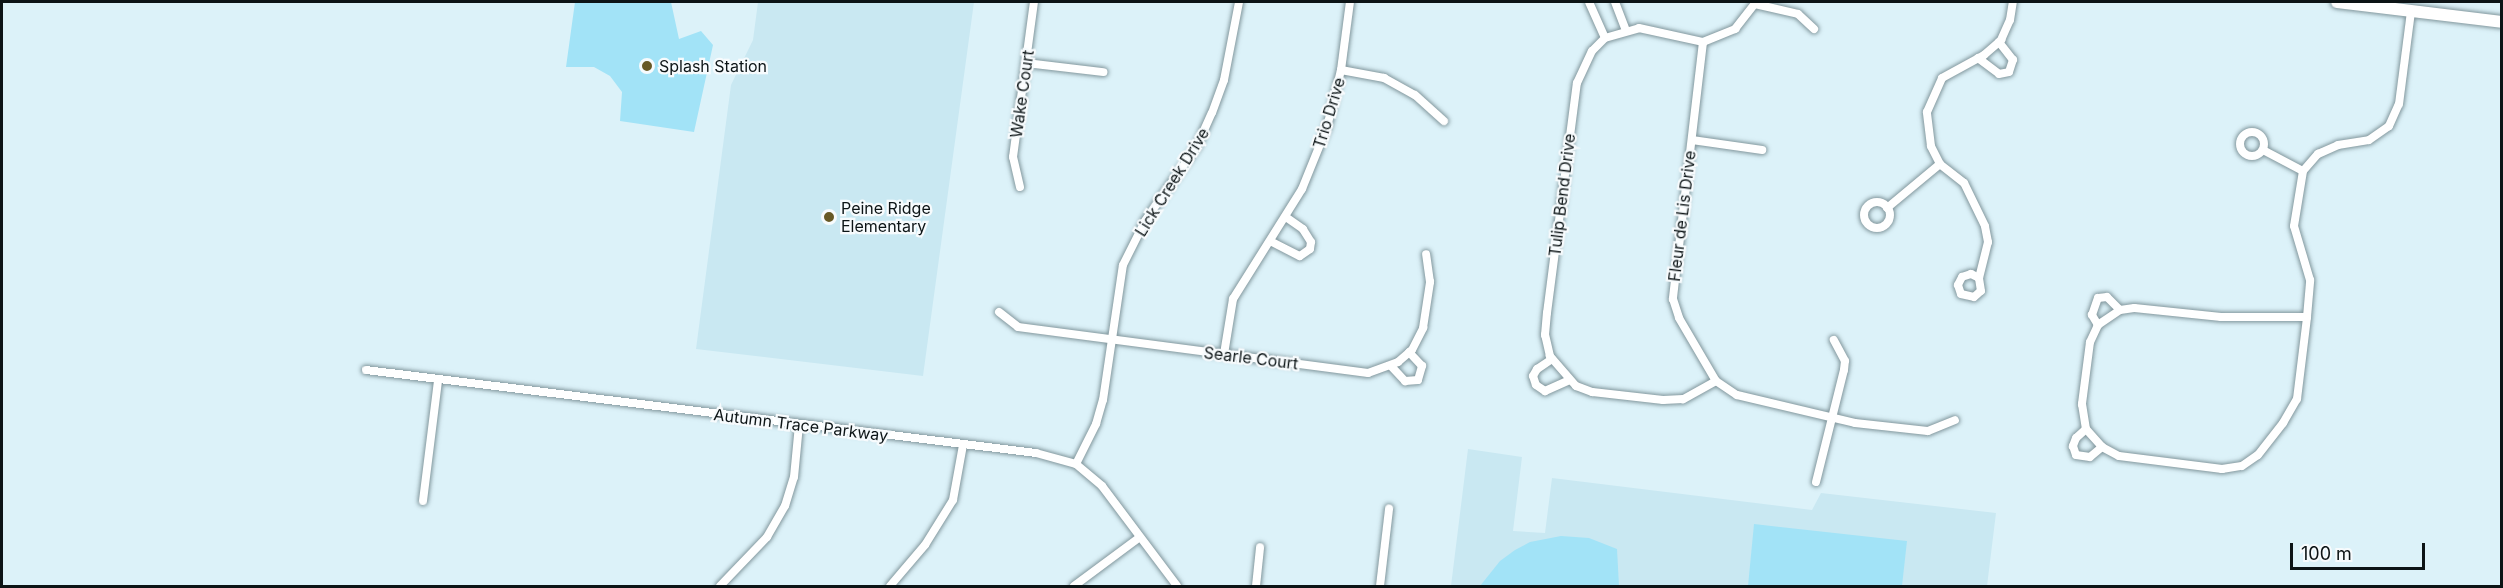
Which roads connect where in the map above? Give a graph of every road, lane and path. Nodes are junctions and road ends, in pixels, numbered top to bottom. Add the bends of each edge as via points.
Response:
1 (1034, 2) edge
2 (1239, 2) edge
3 (1350, 2) edge
4 (1589, 2) edge
5 (1615, 2) edge
6 (2013, 2) edge
7 (2337, 2) edge
8 (1756, 3) edge
9 (2411, 11) junction
10 (2502, 22) edge
11 (1814, 29) dead end
12 (1626, 30) junction
13 (1605, 38) junction
14 (1703, 42) junction
15 (1999, 42) junction
16 (1978, 58) junction
17 (1026, 63) junction
18 (1341, 70) junction
19 (1103, 72) dead end
20 (1444, 122) dead end
21 (1692, 140) junction
22 (1762, 150) dead end
23 (2263, 150) dead end
24 (1940, 164) junction
25 (2303, 171) junction
26 (1020, 187) dead end
27 (1887, 208) dead end
28 (1286, 218) junction
29 (1272, 242) junction
30 (1425, 254) dead end
31 (1979, 278) dead end
32 (2120, 310) junction
33 (999, 312) dead end
34 (2307, 317) junction
35 (2098, 325) junction
36 (1110, 340) junction
37 (1834, 340) dead end
38 (1409, 352) junction
39 (1224, 354) junction
40 (1552, 358) junction
41 (1390, 366) junction
42 (366, 370) dead end
43 (438, 381) junction
44 (1570, 381) junction
45 (1716, 381) junction
46 (1835, 419) junction
47 (1955, 420) dead end
48 (799, 425) junction
49 (2086, 429) junction
50 (963, 445) junction
51 (2102, 447) junction
52 (1076, 464) junction
53 (1816, 482) dead end
54 (423, 501) dead end
55 (1389, 509) dead end
56 (1140, 537) junction
57 (1260, 547) dead end
58 (720, 586) edge
59 (890, 586) edge
60 (1074, 586) edge
61 (1177, 586) edge
62 (1256, 586) edge
63 (1380, 586) edge

1 - 17 street, Wake Court
2 - 36 street, Lick Creek Drive via 1224,80 1212,113 1197,146 1145,221 1123,265
3 - 18 street, Trio Drive
4 - 13 street
5 - 12 street
6 - 15 street via 2010,20
7 - 9 street
8 - 11 street via 1798,14
8 - 14 street via 1735,29
9 - 10 street
9 - 25 street via 2399,104 2389,126 2369,140 2338,145 2318,154
12 - 13 street, Tulip Bend Drive
12 - 14 street, Tulip Bend Drive via 1639,28
13 - 40 street, Tulip Bend Drive via 1581,67 1577,82 1545,335
14 - 21 street, Fleur de Lis Drive
15 - 16 street
15 - 16 street via 2013,60 2009,72 1999,74
16 - 24 street via 1949,71 1930,99 1926,125
17 - 19 street
17 - 26 street, Wake Court via 1013,157
18 - 20 street via 1384,78 1415,95
18 - 28 street, Trio Drive via 1327,128
21 - 22 street
21 - 45 street, Fleur de Lis Drive via 1672,299
23 - 25 street
24 - 27 street
24 - 31 street via 1964,183 1981,212 1988,242
25 - 34 street via 2294,226 2310,280
28 - 29 street, Trio Drive
28 - 29 street via 1303,229 1311,242 1310,249 1300,256
29 - 39 street, Trio Drive via 1233,299
30 - 38 street, Searle Court via 1430,282 1423,328
32 - 34 street via 2221,317
32 - 35 street
32 - 35 street via 2107,297 2098,298 2092,315
33 - 36 street, Searle Court via 1018,327
34 - 51 street via 2297,399 2258,455 2242,466 2222,470 2119,456
35 - 49 street via 2090,342 2082,404
36 - 39 street, Searle Court
36 - 52 street, Lick Creek Drive via 1096,424
37 - 46 street via 1845,361
38 - 41 street, Searle Court
38 - 41 street via 1422,366 1418,380 1405,381
39 - 41 street, Searle Court via 1368,373
40 - 44 street, Tulip Bend Drive
40 - 44 street via 1537,369 1533,376 1536,385 1545,391
42 - 43 street, Autumn Trace Parkway
43 - 48 street, Autumn Trace Parkway
43 - 54 street
44 - 45 street, Tulip Bend Drive via 1592,392 1663,400 1683,399
45 - 46 street, Fleur de Lis Drive via 1737,395
46 - 47 street, Fleur de Lis Drive via 1928,431
46 - 53 street
48 - 50 street, Autumn Trace Parkway
48 - 58 street via 794,477 785,506 767,537
49 - 51 street
49 - 51 street via 2076,438 2076,455 2090,457
50 - 52 street, Autumn Trace Parkway via 1036,453
50 - 59 street via 953,500 925,545
52 - 56 street, Autumn Trace Parkway via 1102,486
55 - 63 street
56 - 60 street
56 - 61 street, Autumn Trace Parkway
57 - 62 street

